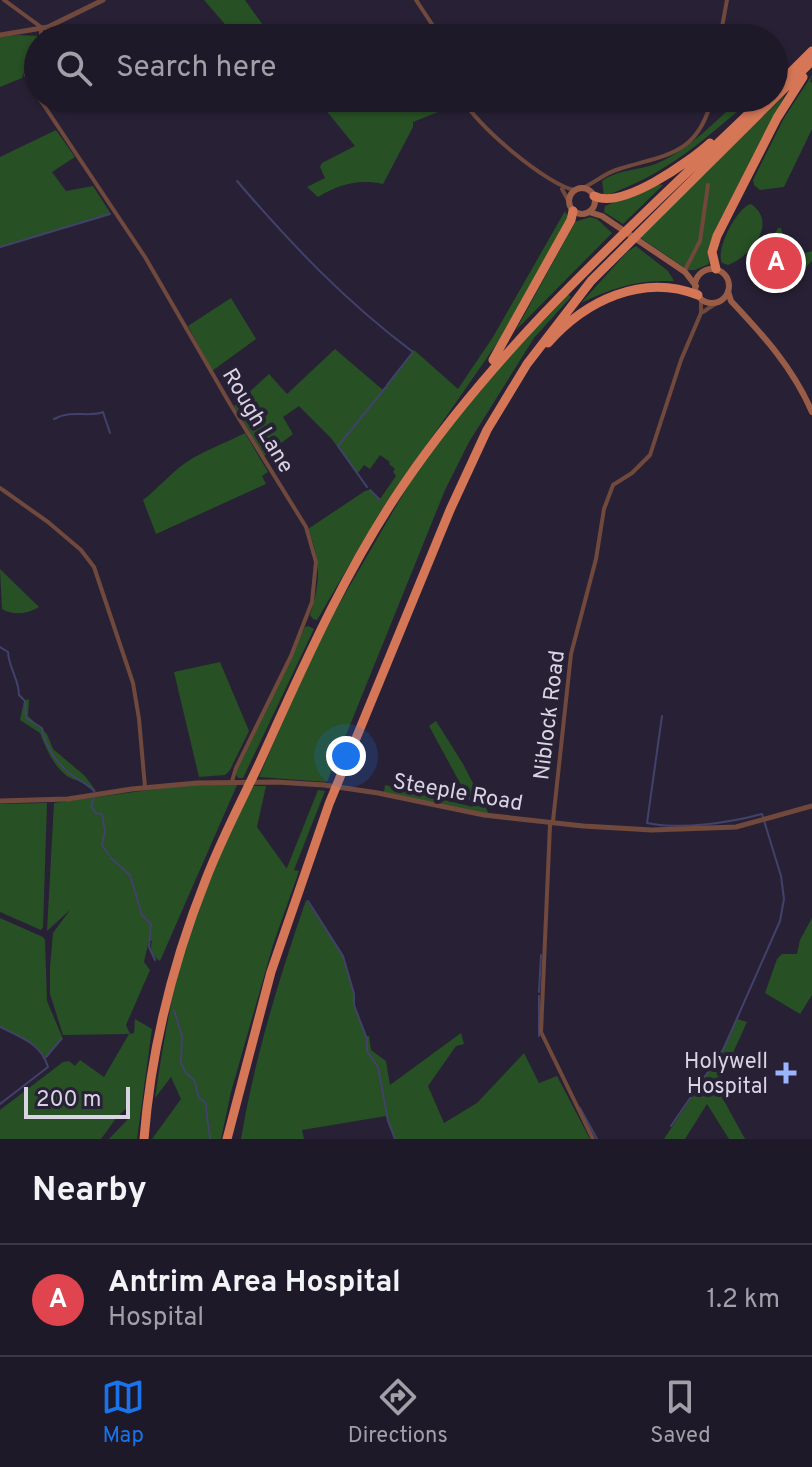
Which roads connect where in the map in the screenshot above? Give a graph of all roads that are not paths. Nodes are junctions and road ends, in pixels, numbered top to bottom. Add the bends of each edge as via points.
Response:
1 (4, 0) edge
2 (103, 0) edge
3 (416, 0) edge
4 (727, 0) edge
5 (35, 24) edge
6 (53, 24) edge
7 (432, 24) edge
8 (723, 24) edge
9 (24, 32) edge
10 (0, 35) edge
11 (812, 51) edge
12 (812, 62) edge
13 (788, 75) edge
14 (788, 86) edge
15 (788, 99) edge
16 (48, 112) edge
17 (470, 112) edge
18 (706, 112) edge
19 (747, 112) edge
20 (750, 112) edge
21 (762, 112) edge
22 (781, 112) edge
23 (594, 184) junction
24 (708, 185) dead end
25 (561, 187) junction
26 (578, 189) junction
27 (593, 198) junction
28 (571, 206) junction
29 (589, 212) junction
30 (602, 216) junction
31 (716, 269) junction
32 (684, 272) junction
33 (701, 273) junction
34 (728, 291) junction
35 (698, 293) junction
36 (720, 301) junction
37 (731, 301) junction
38 (701, 313) junction
39 (507, 396) junction
40 (464, 402) junction
41 (812, 412) edge
42 (0, 488) edge
43 (232, 781) junction
44 (145, 787) junction
45 (0, 801) edge
46 (812, 806) edge
47 (552, 823) junction
48 (144, 1139) edge
49 (227, 1139) edge
50 (593, 1139) edge

1 - 5 street
2 - 6 street
3 - 7 street
4 - 8 street
9 - 10 street
11 - 13 highway
12 - 14 highway
12 - 15 highway
16 - 43 street, Rough Lane via 145,257 313,545 316,577 311,608
17 - 25 street
18 - 23 street via 697,131 679,149 611,171
19 - 27 highway via 670,173 609,199
20 - 40 highway via 553,302
21 - 39 highway via 591,281
22 - 31 highway via 717,236 712,252
23 - 26 street
23 - 27 street
24 - 32 street via 700,241
25 - 26 street
25 - 28 street
26 - 27 main road
26 - 28 main road
27 - 29 main road
27 - 30 main road
28 - 29 main road via 580,214
28 - 40 highway via 571,220 505,342
29 - 30 main road
30 - 32 main road
31 - 33 main road
31 - 34 main road via 726,276
32 - 33 main road
32 - 35 main road
33 - 35 main road
34 - 36 main road
34 - 37 main road
35 - 36 main road via 708,302
35 - 38 street, Niblock Road
35 - 39 highway via 648,288 598,302 563,327
36 - 37 main road
36 - 38 street
37 - 41 main road via 782,357
38 - 47 street, Niblock Road via 650,455 613,485 604,509 571,654
39 - 49 highway via 461,485 329,804 271,972
40 - 48 highway via 403,485 355,564 206,877 174,975 152,1068
42 - 44 street via 48,522 94,567 133,683
43 - 44 street, Steeple Road
43 - 47 street, Steeple Road via 324,785
44 - 45 street, Steeple Road via 68,799
46 - 47 street, Steeple Road via 726,828
47 - 50 street, Niblock Road via 541,1032

